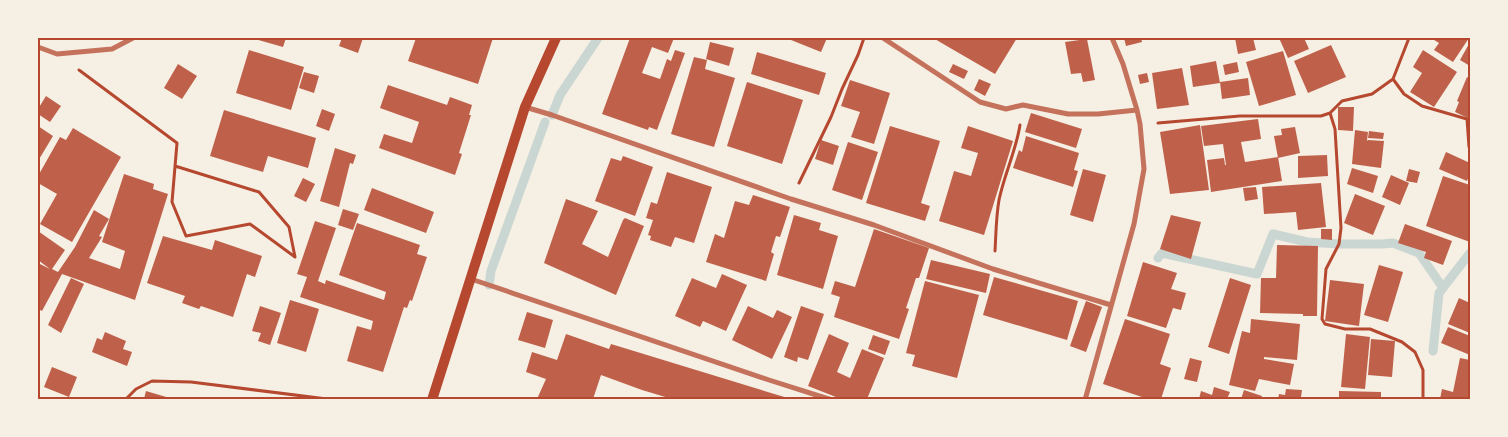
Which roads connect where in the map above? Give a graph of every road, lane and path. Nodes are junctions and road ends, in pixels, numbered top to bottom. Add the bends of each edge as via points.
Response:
1 (133, 38) edge
2 (556, 38) edge
3 (864, 38) edge
4 (883, 38) edge
5 (1112, 38) edge
6 (1409, 38) edge
7 (38, 47) edge
8 (57, 54) junction
9 (1393, 79) junction
10 (1023, 105) junction
11 (525, 107) junction
12 (1137, 110) junction
13 (1330, 113) junction
14 (1140, 124) junction
15 (1470, 147) edge
16 (175, 166) junction
17 (791, 199) junction
18 (994, 269) junction
19 (470, 279) junction
20 (1111, 306) junction
21 (125, 400) edge
22 (335, 400) edge
23 (432, 400) edge
24 (832, 400) edge
25 (1085, 400) edge
26 (1423, 400) edge

1 - 8 street via 112,48
2 - 11 main road
3 - 17 path via 831,117
4 - 10 street via 980,102 1006,110
5 - 12 street
6 - 9 path
7 - 8 street
8 - 16 path via 177,143
9 - 13 path via 1372,94 1342,101
9 - 15 path via 1404,94 1422,106 1467,120
10 - 12 street via 1068,114
10 - 18 path via 1017,142 999,201
11 - 17 street
11 - 19 main road
12 - 14 street
13 - 14 path
13 - 26 path via 1335,129 1341,228 1339,244 1326,269 1322,319 1325,324 1345,329 1370,329 1402,342 1416,352 1423,370
14 - 20 street via 1144,169 1134,224
16 - 16 path via 172,202 186,236 250,224 295,257 289,227 258,192
17 - 18 street via 874,224
18 - 20 street
19 - 23 main road
19 - 24 street
20 - 25 street
21 - 22 path via 136,389 152,381 191,382

